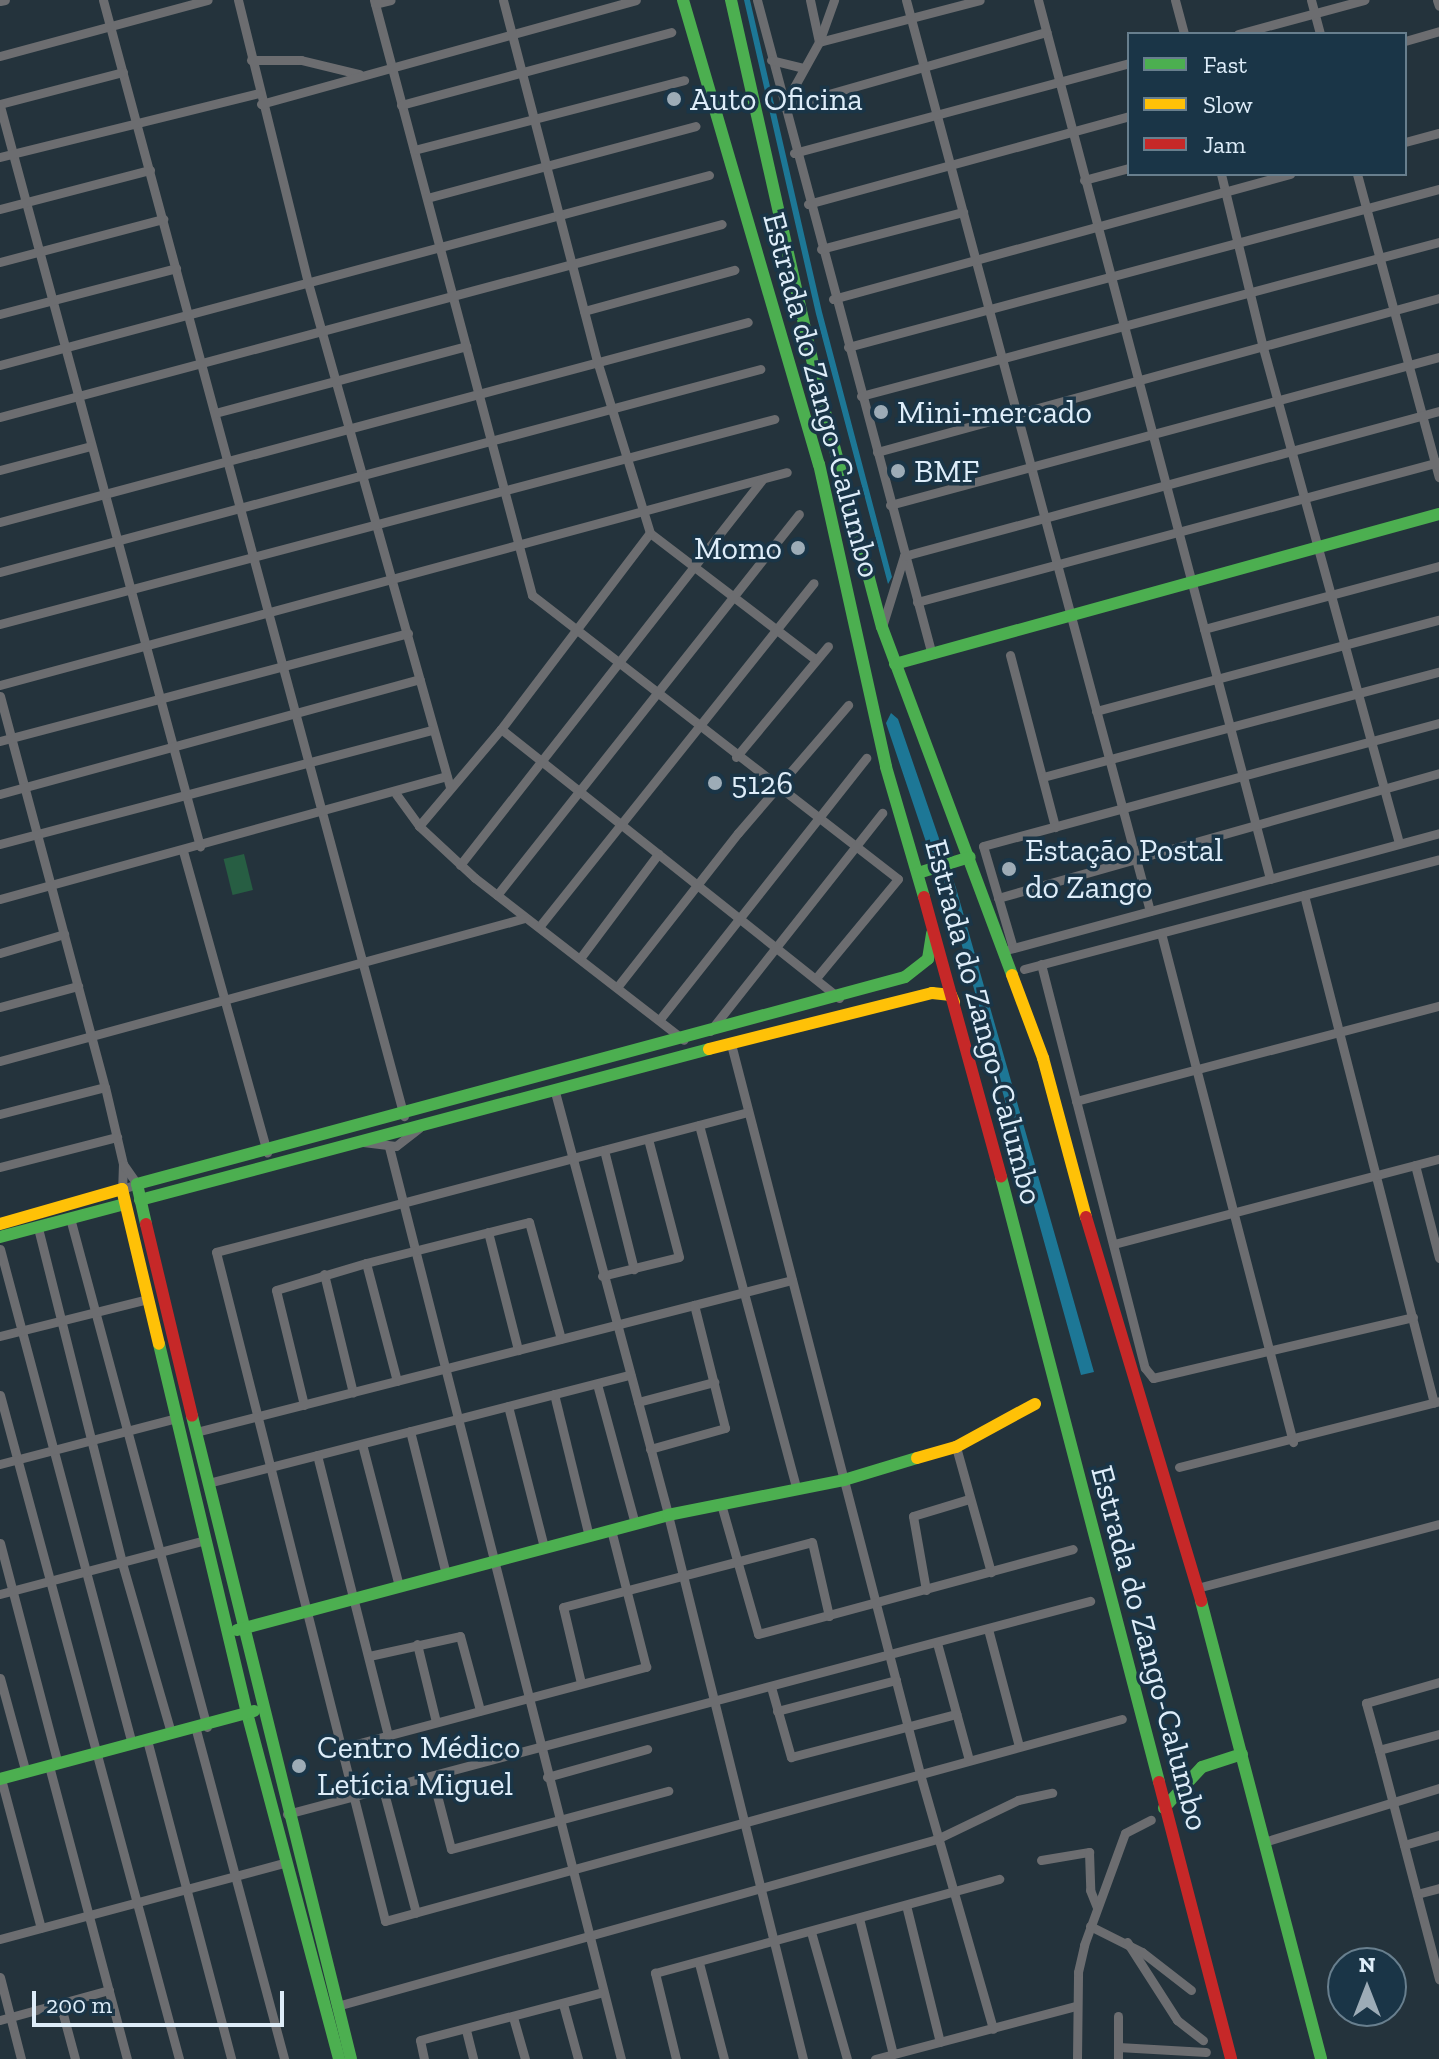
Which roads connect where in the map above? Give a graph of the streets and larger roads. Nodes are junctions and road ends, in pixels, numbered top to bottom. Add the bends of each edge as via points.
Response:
1 (103, 0) edge
2 (208, 0) edge
3 (238, 0) edge
4 (391, 0) edge
5 (503, 0) edge
6 (636, 0) edge
7 (683, 0) edge
8 (731, 0) edge
9 (770, 0) edge
10 (810, 0) edge
11 (834, 0) edge
12 (906, 0) edge
13 (980, 0) edge
14 (1038, 0) edge
15 (1175, 0) edge
16 (1311, 0) edge
17 (1364, 0) edge
18 (1437, 0) edge
19 (374, 2) edge
20 (757, 2) edge
21 (1439, 6) edge
22 (1314, 13) junction
23 (911, 18) junction
24 (111, 25) junction
25 (1439, 31) edge
26 (511, 32) junction
27 (671, 32) dead end
28 (1047, 32) junction
29 (1183, 32) edge
30 (1245, 32) edge
31 (1319, 32) edge
32 (1407, 40) edge
33 (819, 42) junction
34 (0, 56) edge
35 (251, 60) junction
36 (771, 60) junction
37 (925, 64) junction
38 (1127, 64) edge
39 (803, 68) junction
40 (392, 69) junction
41 (123, 72) junction
42 (522, 73) junction
43 (359, 74) junction
44 (684, 80) dead end
45 (1060, 82) junction
46 (260, 98) junction
47 (0, 105) edge
48 (401, 105) junction
49 (783, 107) junction
50 (938, 115) junction
51 (1127, 117) edge
52 (533, 118) junction
53 (136, 121) junction
54 (696, 126) dead end
55 (1439, 133) edge
56 (1072, 134) junction
57 (1407, 141) edge
58 (414, 150) junction
59 (794, 153) junction
60 (12, 154) junction
61 (0, 157) edge
62 (546, 166) junction
63 (950, 166) junction
64 (1127, 169) edge
65 (150, 170) junction
66 (709, 175) dead end
67 (1221, 176) edge
68 (1283, 176) edge
69 (1358, 176) edge
70 (1084, 180) junction
71 (1439, 189) edge
72 (1225, 192) junction
73 (427, 198) junction
74 (25, 203) junction
75 (808, 204) junction
76 (1366, 206) junction
77 (0, 209) edge
78 (963, 212) junction
79 (559, 215) junction
80 (163, 219) junction
81 (722, 224) dead end
82 (1098, 226) junction
83 (1238, 242) junction
84 (1439, 242) edge
85 (440, 247) junction
86 (821, 249) junction
87 (38, 252) junction
88 (1377, 259) junction
89 (0, 262) edge
90 (978, 262) junction
91 (573, 265) junction
92 (176, 268) junction
93 (734, 270) dead end
94 (1110, 274) junction
95 (308, 283) junction
96 (1249, 289) junction
97 (453, 295) junction
98 (1439, 298) edge
99 (833, 299) junction
100 (52, 301) junction
101 (990, 310) junction
102 (584, 311) junction
103 (1393, 311) junction
104 (0, 314) edge
105 (188, 314) junction
106 (748, 322) dead end
107 (1124, 324) junction
108 (323, 329) junction
109 (1262, 344) junction
110 (466, 346) junction
111 (66, 347) junction
112 (848, 347) junction
113 (1002, 357) junction
114 (1439, 357) edge
115 (597, 361) junction
116 (201, 362) junction
117 (0, 365) edge
118 (1408, 365) junction
119 (760, 369) dead end
120 (338, 379) junction
121 (1140, 382) junction
122 (479, 392) junction
123 (80, 396) junction
124 (861, 396) junction
125 (1277, 400) junction
126 (611, 410) junction
127 (1439, 411) edge
128 (215, 413) junction
129 (1016, 414) junction
130 (1422, 415) junction
131 (0, 417) edge
132 (774, 419) dead end
133 (352, 427) junction
134 (1153, 434) junction
135 (492, 442) junction
136 (91, 446) junction
137 (1291, 450) junction
138 (877, 452) junction
139 (625, 458) junction
140 (225, 459) junction
141 (1437, 462) edge
142 (1030, 466) junction
143 (0, 470) edge
144 (787, 472) dead end
145 (366, 476) junction
146 (1439, 477) edge
147 (763, 478) junction
148 (1166, 484) junction
149 (505, 489) junction
150 (103, 493) junction
151 (1303, 499) junction
152 (890, 505) junction
153 (238, 507) junction
154 (641, 510) junction
155 (799, 514) dead end
156 (1439, 514) edge
157 (1044, 516) junction
158 (0, 522) edge
159 (377, 522) junction
160 (1178, 529) junction
161 (650, 533) junction
162 (116, 541) junction
163 (518, 545) junction
164 (1318, 547) junction
165 (904, 556) junction
166 (252, 557) junction
167 (1056, 563) junction
168 (1439, 566) edge
169 (695, 567) junction
170 (0, 572) edge
171 (392, 578) junction
172 (1192, 582) junction
173 (814, 583) dead end
174 (130, 589) junction
175 (1331, 595) junction
176 (733, 596) junction
177 (917, 602) junction
178 (267, 612) junction
179 (1072, 615) junction
180 (1439, 620) edge
181 (0, 624) edge
182 (776, 627) junction
183 (882, 627) junction
184 (1204, 629) junction
185 (577, 632) junction
186 (408, 633) junction
187 (1345, 645) junction
188 (146, 646) junction
189 (828, 646) dead end
190 (931, 651) junction
191 (1010, 655) dead end
192 (816, 660) junction
193 (895, 664) junction
194 (619, 665) junction
195 (282, 666) junction
196 (1439, 672) edge
197 (420, 679) junction
198 (1218, 679) junction
199 (0, 685) edge
200 (1358, 694) junction
201 (0, 696) edge
202 (659, 696) junction
203 (159, 698) junction
204 (848, 705) dead end
205 (1096, 711) junction
206 (295, 712) junction
207 (1439, 723) edge
208 (697, 727) junction
209 (501, 729) junction
210 (1231, 729) junction
211 (431, 730) junction
212 (5, 740) edge
213 (1371, 741) junction
214 (173, 748) junction
215 (736, 757) junction
216 (866, 758) dead end
217 (1109, 759) junction
218 (542, 761) junction
219 (309, 763) junction
220 (1439, 773) edge
221 (1242, 775) junction
222 (446, 776) junction
223 (1043, 777) junction
224 (777, 785) junction
225 (450, 787) junction
226 (22, 788) junction
227 (1384, 788) junction
228 (580, 792) junction
229 (0, 794) edge
230 (396, 794) junction
231 (185, 795) junction
232 (1122, 808) junction
233 (322, 813) junction
234 (882, 813) dead end
235 (818, 818) junction
236 (621, 824) junction
237 (1255, 824) junction
238 (419, 826) junction
239 (1055, 827) junction
240 (1439, 833) edge
241 (35, 835) junction
242 (1399, 843) junction
243 (0, 844) edge
244 (200, 846) junction
245 (857, 848) junction
246 (183, 851) junction
247 (658, 854) junction
248 (970, 857) junction
249 (1135, 857) junction
250 (1439, 859) edge
251 (460, 865) junction
252 (918, 873) junction
253 (1270, 879) junction
254 (697, 885) junction
255 (51, 886) junction
256 (497, 895) junction
257 (1304, 895) junction
258 (998, 898) junction
259 (0, 899) edge
260 (1150, 911) junction
261 (930, 914) junction
262 (525, 918) junction
263 (739, 918) junction
264 (539, 927) junction
265 (1161, 933) junction
266 (64, 934) junction
267 (775, 947) junction
268 (1008, 949) junction
269 (0, 953) edge
270 (581, 957) junction
271 (1041, 964) junction
272 (362, 965) junction
273 (1024, 969) dead end
274 (816, 978) junction
275 (78, 986) junction
276 (618, 986) junction
277 (839, 998) junction
278 (225, 1002) junction
279 (956, 1005) junction
280 (1439, 1006) edge
281 (0, 1007) edge
282 (660, 1019) junction
283 (1337, 1032) junction
284 (708, 1034) junction
285 (92, 1038) junction
286 (684, 1040) junction
287 (731, 1044) junction
288 (0, 1061) edge
289 (1197, 1069) junction
290 (105, 1087) junction
291 (555, 1092) junction
292 (1076, 1101) junction
293 (748, 1112) junction
294 (0, 1114) edge
295 (404, 1116) junction
296 (699, 1125) junction
297 (419, 1128) junction
298 (117, 1137) junction
299 (648, 1139) junction
300 (363, 1142) junction
301 (389, 1147) junction
302 (604, 1150) junction
303 (267, 1152) junction
304 (572, 1159) junction
305 (1439, 1159) edge
306 (123, 1164) junction
307 (1415, 1165) junction
308 (0, 1167) edge
309 (1376, 1175) junction
310 (137, 1184) junction
311 (122, 1189) junction
312 (140, 1200) junction
313 (125, 1204) junction
314 (402, 1204) junction
315 (1235, 1213) junction
316 (70, 1218) junction
317 (0, 1224) edge
318 (38, 1228) junction
319 (488, 1232) junction
320 (0, 1237) edge
321 (1114, 1244) junction
322 (0, 1249) edge
323 (414, 1251) junction
324 (1439, 1258) edge
325 (366, 1263) junction
326 (634, 1269) junction
327 (324, 1274) junction
328 (602, 1276) junction
329 (792, 1280) junction
330 (741, 1293) junction
331 (148, 1299) junction
332 (694, 1305) junction
333 (95, 1311) junction
334 (1413, 1317) junction
335 (61, 1320) junction
336 (617, 1325) junction
337 (24, 1330) junction
338 (0, 1336) edge
339 (561, 1339) junction
340 (518, 1350) junction
341 (1273, 1354) junction
342 (443, 1369) junction
343 (630, 1375) junction
344 (397, 1381) junction
345 (714, 1382) junction
346 (597, 1384) junction
347 (353, 1393) junction
348 (554, 1394) junction
349 (0, 1395) edge
350 (638, 1402) junction
351 (1437, 1402) edge
352 (1035, 1404) dead end
353 (304, 1405) junction
354 (508, 1406) junction
355 (176, 1418) junction
356 (256, 1418) junction
357 (456, 1419) junction
358 (127, 1431) junction
359 (410, 1431) junction
360 (196, 1432) junction
361 (91, 1441) junction
362 (1293, 1442) junction
363 (362, 1444) junction
364 (956, 1447) junction
365 (650, 1449) junction
366 (54, 1450) junction
367 (317, 1455) junction
368 (18, 1459) junction
369 (0, 1464) edge
370 (270, 1467) junction
371 (1179, 1467) dead end
372 (844, 1480) junction
373 (208, 1483) junction
374 (796, 1488) junction
375 (969, 1499) junction
376 (721, 1504) junction
377 (668, 1515) junction
378 (635, 1524) junction
379 (1439, 1524) edge
380 (611, 1530) junction
381 (589, 1536) junction
382 (206, 1540) junction
383 (0, 1543) edge
384 (544, 1547) junction
385 (1073, 1549) dead end
386 (158, 1554) junction
387 (493, 1562) junction
388 (122, 1563) junction
389 (738, 1563) junction
390 (86, 1572) junction
391 (991, 1572) junction
392 (446, 1574) junction
393 (682, 1579) junction
394 (49, 1581) junction
395 (399, 1586) junction
396 (1197, 1588) junction
397 (926, 1590) junction
398 (12, 1591) junction
399 (629, 1592) junction
400 (0, 1594) edge
401 (355, 1599) junction
402 (1090, 1601) dead end
403 (876, 1603) junction
404 (307, 1611) junction
405 (829, 1616) junction
406 (242, 1628) junction
407 (988, 1629) junction
408 (228, 1632) junction
409 (937, 1643) junction
410 (417, 1644) junction
411 (889, 1655) junction
412 (369, 1656) junction
413 (0, 1678) edge
414 (896, 1680) junction
415 (1439, 1682) edge
416 (581, 1683) junction
417 (771, 1687) junction
418 (527, 1697) junction
419 (713, 1701) junction
420 (261, 1709) junction
421 (480, 1710) junction
422 (777, 1711) junction
423 (247, 1713) junction
424 (956, 1714) junction
425 (1122, 1719) dead end
426 (436, 1722) junction
427 (907, 1726) junction
428 (202, 1728) junction
429 (171, 1733) junction
430 (1439, 1734) edge
431 (388, 1735) junction
432 (147, 1740) junction
433 (132, 1744) junction
434 (539, 1746) junction
435 (1019, 1746) junction
436 (341, 1748) junction
437 (647, 1749) dead end
438 (1379, 1750) junction
439 (1242, 1754) junction
440 (99, 1756) junction
441 (969, 1760) junction
442 (54, 1765) junction
443 (26, 1773) junction
444 (920, 1774) junction
445 (432, 1776) junction
446 (547, 1777) junction
447 (0, 1779) edge
448 (1439, 1788) edge
449 (383, 1789) junction
450 (668, 1791) dead end
451 (1052, 1793) dead end
452 (354, 1796) junction
453 (1394, 1802) junction
454 (1164, 1808) junction
455 (287, 1814) junction
456 (558, 1819) junction
457 (1151, 1820) dead end
458 (743, 1823) junction
459 (1439, 1835) edge
460 (937, 1839) junction
461 (1267, 1841) junction
462 (1404, 1845) junction
463 (1041, 1860) dead end
464 (287, 1862) junction
465 (571, 1870) junction
466 (235, 1876) junction
467 (999, 1879) dead end
468 (1439, 1888) edge
469 (186, 1889) junction
470 (759, 1889) junction
471 (951, 1892) junction
472 (1417, 1894) junction
473 (138, 1902) junction
474 (906, 1905) junction
475 (1097, 1907) junction
476 (416, 1913) junction
477 (88, 1915) junction
478 (859, 1918) junction
479 (1090, 1926) junction
480 (41, 1928) junction
481 (811, 1932) junction
482 (588, 1936) junction
483 (0, 1939) edge
484 (1434, 1941) edge
485 (1127, 1942) junction
486 (772, 1943) junction
487 (699, 1963) junction
488 (0, 1977) edge
489 (1439, 1979) edge
490 (109, 1990) junction
491 (1191, 1990) dead end
492 (603, 1992) junction
493 (60, 2003) junction
494 (563, 2004) junction
495 (337, 2006) junction
496 (1076, 2006) junction
497 (1118, 2016) dead end
498 (513, 2017) junction
499 (5, 2019) edge
500 (993, 2029) junction
501 (466, 2030) junction
502 (1203, 2040) dead end
503 (940, 2042) junction
504 (1118, 2047) junction
505 (1206, 2052) dead end
506 (893, 2054) junction
507 (1146, 2055) edge
508 (21, 2059) edge
509 (75, 2059) edge
510 (127, 2059) edge
511 (179, 2059) edge
512 (231, 2059) edge
513 (284, 2059) edge
514 (339, 2059) edge
515 (351, 2059) edge
516 (424, 2059) edge
517 (473, 2059) edge
518 (525, 2059) edge
519 (578, 2059) edge
520 (621, 2059) edge
521 (676, 2059) edge
522 (724, 2059) edge
523 (803, 2059) edge
524 (847, 2059) edge
525 (875, 2059) edge
526 (1077, 2059) edge
527 (1118, 2059) edge
528 (1231, 2059) edge
529 (1321, 2059) edge

1 - 24 street
2 - 24 street
3 - 35 street
4 - 19 street
5 - 26 street
6 - 26 street
7 - 252 street, Estrada do Zango-Calumbo via 815,450 873,713
8 - 183 street, Estrada do Zango-Calumbo via 819,389
9 - 20 street
10 - 33 street
11 - 33 street
12 - 23 street
13 - 23 street
14 - 28 street
15 - 29 street
16 - 22 street
17 - 22 street
18 - 21 street
19 - 40 street
20 - 36 street
22 - 30 street
22 - 31 street
23 - 33 street
23 - 37 street
24 - 34 street
24 - 41 street
25 - 32 street
26 - 40 street
26 - 42 street
27 - 42 street
28 - 37 street
28 - 45 street
33 - 39 street
35 - 43 street via 301,60
35 - 46 street
36 - 39 street
36 - 49 street
37 - 49 street
37 - 50 street
38 - 45 street
39 - 49 street
40 - 43 street
40 - 48 street
41 - 47 street
41 - 53 street
42 - 48 street
42 - 52 street
43 - 46 street
44 - 52 street
45 - 50 street
45 - 56 street
46 - 53 street
46 - 95 street
47 - 60 street
48 - 58 street
49 - 59 street
50 - 59 street
50 - 63 street
51 - 56 street
52 - 58 street
52 - 62 street
53 - 60 street
53 - 65 street
54 - 62 street
55 - 57 street
56 - 63 street
56 - 70 street
58 - 73 street
59 - 75 street
60 - 61 street
60 - 74 street
62 - 73 street
62 - 79 street
63 - 75 street
63 - 78 street
64 - 70 street
65 - 74 street
65 - 80 street
66 - 79 street
67 - 72 street
68 - 72 street
69 - 76 street
70 - 82 street
71 - 76 street
72 - 82 street
72 - 83 street
73 - 85 street
74 - 77 street
74 - 87 street
75 - 86 street
76 - 83 street
76 - 88 street
78 - 86 street
78 - 90 street
79 - 85 street
79 - 91 street
80 - 87 street
80 - 92 street
81 - 91 street
82 - 90 street
82 - 94 street
83 - 94 street
83 - 96 street
84 - 88 street
85 - 95 street
85 - 97 street
86 - 99 street
87 - 89 street
87 - 100 street
88 - 96 street
88 - 103 street
90 - 99 street
90 - 101 street
91 - 97 street
91 - 102 street
92 - 100 street
92 - 105 street
93 - 102 street
94 - 101 street
94 - 107 street
95 - 105 street
95 - 108 street
96 - 107 street
96 - 109 street
97 - 108 street
97 - 110 street
98 - 103 street
99 - 112 street
100 - 104 street
100 - 111 street
101 - 112 street
101 - 113 street
102 - 115 street
103 - 109 street
103 - 118 street
105 - 111 street
105 - 116 street
106 - 115 street
107 - 113 street
107 - 121 street
108 - 116 street
108 - 120 street
109 - 121 street
109 - 125 street
110 - 120 street
110 - 122 street
111 - 117 street
111 - 123 street
112 - 124 street
113 - 124 street
113 - 129 street
114 - 118 street
115 - 122 street
115 - 126 street
116 - 123 street
116 - 128 street
118 - 125 street
118 - 130 street
119 - 126 street
120 - 128 street
120 - 133 street
121 - 129 street
121 - 134 street
122 - 133 street
122 - 135 street
123 - 131 street
123 - 136 street
124 - 138 street
125 - 134 street
125 - 137 street
126 - 135 street
126 - 139 street
127 - 130 street
128 - 140 street
129 - 138 street
129 - 142 street
130 - 137 street
130 - 141 street
132 - 139 street
133 - 140 street
133 - 145 street
134 - 142 street
134 - 148 street
135 - 145 street
135 - 149 street
136 - 143 street
136 - 150 street
137 - 148 street
137 - 151 street
138 - 152 street
139 - 149 street
139 - 154 street
140 - 150 street
140 - 153 street
141 - 146 street
141 - 151 street
142 - 152 street
142 - 157 street
144 - 147 street
145 - 153 street
145 - 159 street
147 - 154 street
147 - 169 street
148 - 157 street
148 - 160 street
149 - 159 street
149 - 163 street
150 - 158 street
150 - 162 street
151 - 160 street
151 - 164 street
152 - 165 street
153 - 162 street
153 - 166 street
154 - 161 street
154 - 163 street
155 - 176 street
156 - 164 street
157 - 165 street
157 - 167 street
159 - 166 street
159 - 171 street
160 - 167 street
160 - 172 street
161 - 169 street
161 - 185 street
162 - 170 street
162 - 174 street
163 - 171 street
163 - 185 street via 532,595
164 - 172 street
164 - 175 street
165 - 177 street
165 - 183 street
166 - 174 street
166 - 178 street
167 - 177 street
167 - 179 street
168 - 175 street
169 - 176 street
169 - 194 street
171 - 178 street
171 - 186 street
172 - 179 street
172 - 184 street
173 - 182 street
174 - 181 street
174 - 188 street
175 - 184 street
175 - 187 street
176 - 182 street
176 - 202 street
177 - 190 street
178 - 188 street
178 - 195 street
179 - 190 street
179 - 205 street
180 - 187 street
182 - 192 street
182 - 208 street
183 - 193 street, Estrada do Zango-Calumbo
184 - 198 street
185 - 194 street
185 - 209 street
186 - 195 street
186 - 197 street
187 - 198 street
187 - 200 street
188 - 199 street
188 - 203 street
189 - 192 street
190 - 193 street
191 - 223 street
192 - 215 street
193 - 248 street, Estrada do Zango-Calumbo
194 - 202 street
194 - 218 street
195 - 203 street
195 - 206 street
196 - 200 street
197 - 206 street
197 - 211 street
198 - 205 street
198 - 210 street
200 - 210 street
200 - 213 street
201 - 212 street
202 - 208 street
202 - 228 street
203 - 212 street
203 - 214 street
204 - 224 street
205 - 217 street
206 - 214 street
206 - 219 street
207 - 213 street
208 - 215 street
208 - 236 street
209 - 218 street
209 - 225 street
210 - 217 street
210 - 221 street
211 - 219 street
211 - 222 street
212 - 226 street
213 - 221 street
213 - 227 street
214 - 226 street
214 - 231 street
215 - 224 street
216 - 235 street
217 - 223 street
217 - 232 street
218 - 228 street
218 - 251 street
219 - 231 street
219 - 233 street
220 - 227 street
221 - 232 street
221 - 237 street
222 - 225 street
222 - 230 street
223 - 239 street
224 - 235 street
224 - 254 street
225 - 238 street
226 - 229 street
226 - 241 street
227 - 237 street
227 - 242 street
228 - 236 street
228 - 256 street
230 - 233 street
230 - 238 street
231 - 241 street
231 - 244 street
232 - 239 street
232 - 249 street
233 - 244 street
233 - 272 street
234 - 245 street
235 - 245 street
235 - 263 street
236 - 247 street
236 - 264 street
237 - 249 street
237 - 253 street
238 - 251 street
239 - 258 street via 983,846
240 - 242 street
241 - 243 street
241 - 255 street
242 - 253 street
244 - 246 street
245 - 267 street
245 - 274 street via 898,879
246 - 255 street
246 - 278 street
247 - 254 street
247 - 270 street
248 - 252 street
248 - 268 street, Estrada do Zango-Calumbo
249 - 258 street
249 - 260 street
250 - 257 street
251 - 256 street
252 - 261 street, Estrada do Zango-Calumbo
253 - 260 street
254 - 263 street
254 - 276 street
255 - 259 street
255 - 266 street
256 - 262 street
257 - 265 street
257 - 283 street
258 - 268 street
260 - 268 street
261 - 277 street via 932,946 923,966
261 - 279 street, Estrada do Zango-Calumbo
262 - 264 street
262 - 272 street
263 - 267 street
263 - 282 street
264 - 270 street
265 - 271 street
265 - 289 street
266 - 269 street
266 - 275 street
267 - 274 street
267 - 284 street
268 - 396 street, Estrada do Zango-Calumbo via 1115,1325
270 - 276 street
271 - 273 street
271 - 292 street
272 - 278 street
272 - 295 street
274 - 277 street
275 - 281 street
275 - 285 street
276 - 282 street
277 - 284 street
278 - 285 street
278 - 303 street
279 - 287 street via 951,995 932,993
279 - 454 street, Estrada do Zango-Calumbo
280 - 283 street
282 - 286 street
283 - 289 street
283 - 309 street
284 - 286 street
285 - 288 street
285 - 290 street
286 - 295 street
287 - 291 street
287 - 293 street
289 - 292 street
289 - 315 street
290 - 294 street
290 - 298 street
291 - 297 street
291 - 304 street
292 - 321 street
293 - 296 street
293 - 329 street
295 - 303 street
296 - 299 street
296 - 330 street
297 - 300 street
297 - 301 street via 404,1143
298 - 306 street
298 - 308 street
299 - 302 street
299 - 326 street via 679,1257
300 - 301 street
300 - 312 street
301 - 314 street
302 - 304 street
302 - 326 street
303 - 310 street
304 - 314 street
304 - 328 street
305 - 307 street
306 - 310 street
306 - 311 street
307 - 309 street
307 - 324 street
309 - 315 street
309 - 334 street
310 - 311 street
310 - 312 street
311 - 313 street
311 - 317 street
312 - 313 street
312 - 360 street
313 - 316 street
313 - 331 street
314 - 323 street
314 - 356 street via 216,1252
315 - 321 street
315 - 341 street
316 - 318 street
316 - 333 street
318 - 320 street
318 - 335 street
319 - 323 street
319 - 339 street via 531,1225
319 - 340 street
321 - 341 street via 1145,1368 1153,1378
322 - 337 street
323 - 325 street
323 - 342 street
325 - 327 street
325 - 344 street
326 - 328 street
327 - 347 street
327 - 353 street via 276,1290
328 - 336 street
329 - 330 street
329 - 372 street
330 - 332 street
330 - 374 street
331 - 333 street
331 - 355 street
332 - 336 street
332 - 345 street
333 - 335 street
333 - 358 street
334 - 341 street
334 - 351 street
335 - 337 street
335 - 361 street
336 - 339 street
336 - 343 street
337 - 338 street
337 - 366 street
339 - 340 street
340 - 342 street
341 - 362 street
342 - 344 street
342 - 357 street
343 - 346 street
343 - 350 street
344 - 347 street
345 - 350 street
345 - 365 street via 725,1429
346 - 348 street
346 - 378 street
347 - 353 street
348 - 354 street
348 - 381 street
349 - 368 street
350 - 365 street
351 - 362 street
352 - 364 street
353 - 356 street
354 - 357 street
354 - 384 street
355 - 358 street
355 - 382 street
356 - 360 street
356 - 370 street
357 - 359 street
357 - 387 street
358 - 361 street
358 - 386 street
359 - 363 street
359 - 392 street
360 - 373 street
361 - 366 street
361 - 388 street
362 - 371 street
363 - 367 street
363 - 395 street
364 - 372 street
364 - 375 street
365 - 377 street
366 - 368 street
366 - 390 street
367 - 370 street
367 - 401 street
368 - 369 street
368 - 394 street
370 - 373 street
370 - 404 street
372 - 374 street
372 - 403 street
373 - 406 street
374 - 376 street
375 - 391 street
375 - 397 street via 913,1516
376 - 377 street
376 - 389 street
377 - 378 street
377 - 393 street
378 - 380 street
379 - 396 street
380 - 381 street
380 - 399 street
381 - 384 street
382 - 386 street
382 - 408 street
383 - 398 street
384 - 387 street
385 - 391 street
386 - 388 street
386 - 428 street
387 - 392 street
387 - 418 street
388 - 390 street
388 - 429 street
389 - 393 street
389 - 405 street via 758,1634
389 - 405 street via 812,1542
390 - 394 street
390 - 433 street
391 - 397 street
392 - 395 street
393 - 399 street
393 - 419 street
394 - 398 street
394 - 440 street
395 - 401 street
396 - 439 street, Estrada do Zango-Calumbo
397 - 403 street
398 - 400 street
398 - 442 street
399 - 416 street via 647,1665
399 - 416 street via 561,1609
401 - 404 street
401 - 412 street
402 - 407 street
403 - 405 street
403 - 411 street
404 - 406 street
404 - 436 street
406 - 408 street
406 - 420 street
407 - 409 street
407 - 435 street
408 - 423 street
409 - 411 street
409 - 424 street
410 - 412 street
410 - 421 street via 460,1636
410 - 426 street
411 - 414 street
411 - 417 street
412 - 431 street
413 - 443 street
414 - 422 street
414 - 427 street
415 - 438 street via 1366,1703
416 - 418 street
417 - 419 street
417 - 422 street
418 - 421 street
418 - 434 street
419 - 434 street
419 - 458 street
420 - 423 street
420 - 455 street
421 - 426 street
422 - 427 street via 791,1757
423 - 428 street
423 - 464 street
424 - 427 street
424 - 441 street
425 - 435 street
426 - 431 street
427 - 444 street
428 - 429 street
428 - 466 street
429 - 432 street
430 - 438 street
431 - 436 street
432 - 433 street
432 - 469 street
433 - 440 street
434 - 445 street
434 - 446 street
435 - 441 street
436 - 452 street
437 - 446 street
438 - 453 street
439 - 454 street via 1202,1767
439 - 461 street, Estrada do Zango-Calumbo
440 - 442 street
440 - 473 street
441 - 444 street
442 - 443 street
442 - 477 street
443 - 447 street
444 - 458 street
444 - 460 street
445 - 449 street
445 - 456 street via 451,1849
446 - 456 street
447 - 480 street
448 - 453 street
449 - 452 street
449 - 476 street
450 - 456 street
451 - 460 street via 1018,1800
452 - 455 street
452 - 476 street via 385,1921
453 - 461 street
453 - 462 street
454 - 528 street, Estrada do Zango-Calumbo
455 - 495 street
456 - 465 street
457 - 475 street via 1125,1833
458 - 465 street
458 - 470 street
459 - 462 street
460 - 470 street
460 - 471 street
461 - 529 street, Estrada do Zango-Calumbo
462 - 472 street
463 - 475 street via 1089,1852 1090,1890
464 - 466 street
464 - 514 street
465 - 476 street
465 - 482 street
466 - 469 street
466 - 513 street
467 - 471 street
468 - 472 street
469 - 473 street
469 - 512 street
470 - 482 street
470 - 486 street
471 - 474 street
471 - 500 street
472 - 484 street
473 - 477 street
473 - 511 street
474 - 478 street
474 - 503 street
475 - 479 street
477 - 480 street
477 - 490 street
478 - 481 street
478 - 506 street
479 - 485 street
479 - 496 street
480 - 483 street
481 - 486 street
481 - 524 street
482 - 492 street
482 - 495 street
484 - 489 street
485 - 491 street
485 - 502 street via 1177,2020
486 - 487 street
486 - 523 street
487 - 521 street via 654,1974
487 - 522 street
488 - 499 street
490 - 493 street
490 - 510 street
492 - 494 street
492 - 520 street
493 - 499 street
493 - 509 street
494 - 498 street
494 - 519 street
495 - 515 street
496 - 500 street
496 - 526 street
497 - 504 street
498 - 501 street
498 - 518 street
499 - 508 street
500 - 503 street
501 - 516 street via 420,2040
501 - 517 street
503 - 506 street
504 - 507 street
504 - 527 street
505 - 507 street
506 - 525 street

